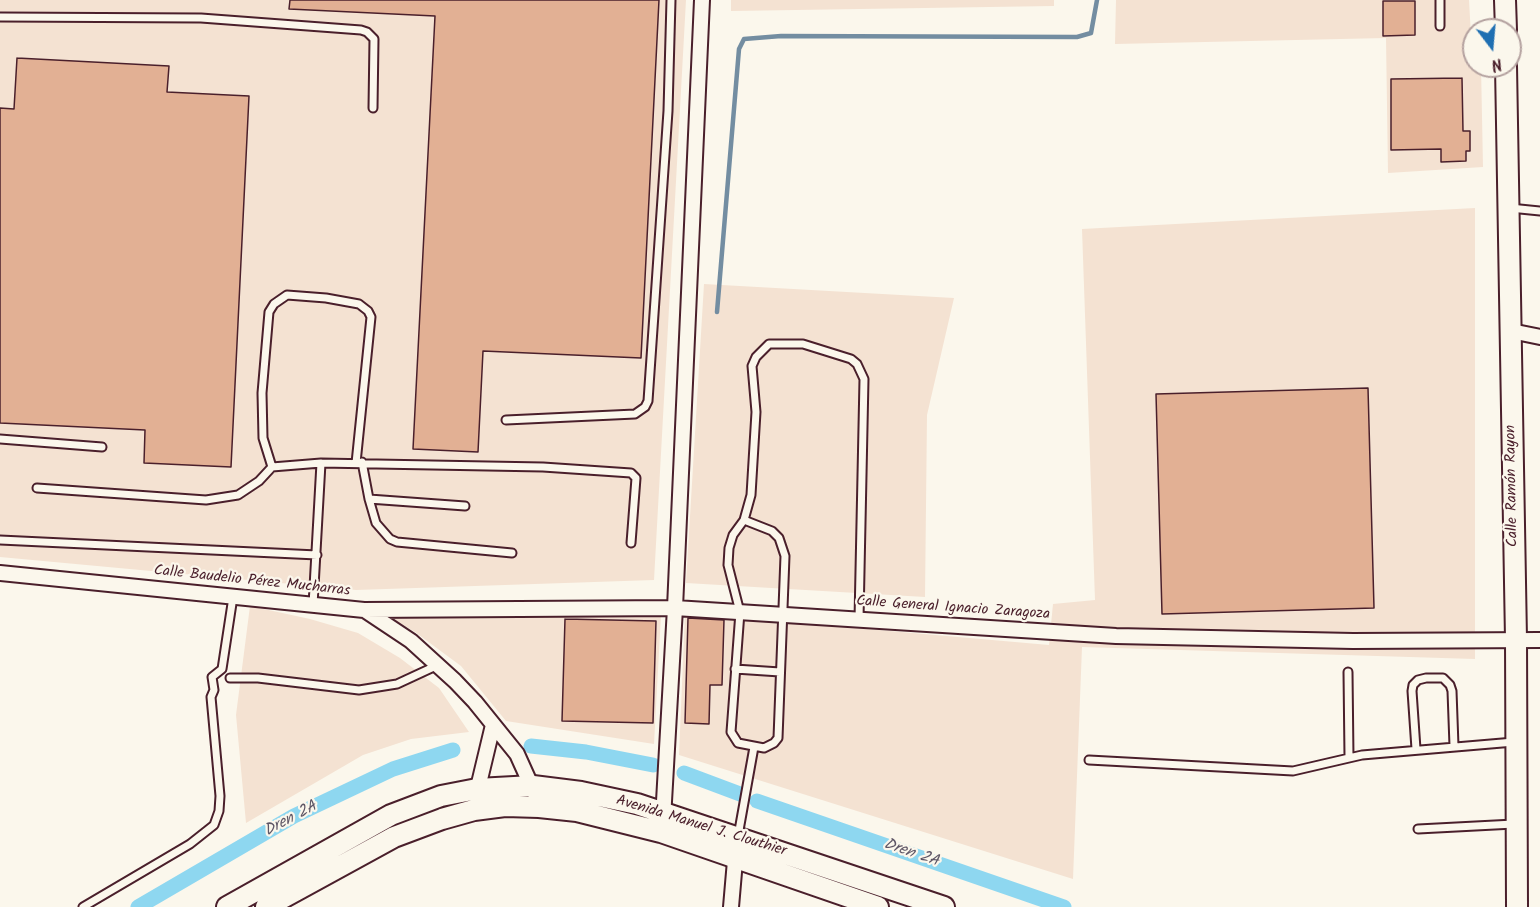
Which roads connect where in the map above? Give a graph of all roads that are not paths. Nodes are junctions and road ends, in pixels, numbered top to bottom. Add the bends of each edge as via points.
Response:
1 (671, 0) edge
2 (702, 0) edge
3 (1440, 0) edge
4 (1505, 0) edge
5 (0, 17) edge
6 (1506, 18) edge
7 (1440, 26) dead end
8 (1506, 78) edge
9 (373, 108) dead end
10 (1509, 207) junction
11 (1540, 211) edge
12 (1511, 331) junction
13 (1540, 337) edge
14 (506, 420) dead end
15 (0, 438) edge
16 (102, 447) dead end
17 (321, 463) junction
18 (359, 463) junction
19 (272, 467) junction
20 (37, 488) dead end
21 (369, 499) junction
22 (465, 506) dead end
23 (744, 520) junction
24 (0, 540) edge
25 (631, 543) dead end
26 (512, 553) dead end
27 (317, 555) junction
28 (0, 573) edge
29 (233, 597) junction
30 (314, 605) junction
31 (675, 608) junction
32 (364, 610) junction
33 (740, 612) junction
34 (782, 616) junction
35 (859, 619) junction
36 (1516, 639) junction
37 (1540, 640) edge
38 (438, 665) junction
39 (735, 669) junction
40 (780, 672) junction
41 (1348, 672) dead end
42 (230, 678) dead end
43 (493, 725) junction
44 (1516, 742) junction
45 (1454, 746) junction
46 (754, 747) junction
47 (1416, 749) junction
48 (1349, 757) junction
49 (1089, 760) dead end
50 (533, 786) junction
51 (477, 789) junction
52 (539, 807) junction
53 (474, 810) junction
54 (662, 822) junction
55 (1517, 824) junction
56 (1418, 829) dead end
57 (738, 837) junction
58 (735, 857) junction
59 (83, 907) edge
60 (227, 907) edge
61 (266, 907) edge
62 (731, 907) edge
63 (878, 907) edge
64 (944, 907) edge
65 (1517, 907) edge

1 - 14 lane via 668,111 648,401 635,414
2 - 31 street
3 - 7 lane
4 - 6 main road
5 - 9 lane via 201,18 361,30 374,39
8 - 10 main road, Calle Ramón Rayon
10 - 11 lane
10 - 12 main road, Calle Ramón Rayon
12 - 13 street
12 - 36 main road, Calle Ramón Rayon
15 - 16 lane
17 - 18 lane
17 - 19 lane
17 - 27 lane
18 - 19 lane via 371,317 359,304 287,295 269,312 263,438
18 - 21 lane
18 - 25 lane via 543,466 631,473 636,478
19 - 20 lane via 238,495 206,500
21 - 22 lane
21 - 26 lane via 376,523 397,542
23 - 33 lane via 733,535 728,565
23 - 34 lane via 772,531 779,538 785,556
23 - 35 lane via 755,451 752,366 756,357 769,344 803,344 851,359 864,379
24 - 27 lane
27 - 30 lane
28 - 29 street, Calle Baudelio Pérez Mucharras
29 - 30 street, Calle Baudelio Pérez Mucharras
29 - 59 lane via 222,669 212,677 220,796 214,825 190,844
30 - 32 street, Calle Baudelio Pérez Mucharras
31 - 32 street, Calle General Ignacio Zaragoza
31 - 33 street, Calle General Ignacio Zaragoza
31 - 54 street
32 - 38 street, Calle Baudelio Pérez Mucharras
33 - 34 street, Calle General Ignacio Zaragoza
33 - 39 lane
34 - 35 street, Calle General Ignacio Zaragoza
34 - 40 lane
35 - 36 street, Calle General Ignacio Zaragoza via 1139,636
36 - 37 street, Calle General Ignacio Zaragoza
36 - 44 main road, Calle Ramón Rayon
38 - 42 lane via 397,684 359,690
38 - 43 street, Calle Baudelio Pérez Mucharras
39 - 40 lane
39 - 46 lane via 732,735 738,743
40 - 46 lane via 778,738 768,747
41 - 48 lane
43 - 50 street, Calle Baudelio Pérez Mucharras via 517,754
43 - 51 street
44 - 45 lane
44 - 55 main road, Calle Ramón Rayon
45 - 47 lane
45 - 47 lane via 1450,685 1443,678 1426,678 1413,685 1412,691
46 - 57 lane
47 - 48 lane
48 - 49 lane via 1293,771
50 - 51 main road, Avenida Manuel J. Clouthier
50 - 52 street, Calle Baudelio Pérez Mucharras
50 - 54 main road, Avenida Manuel J. Clouthier via 637,804
51 - 53 street
51 - 60 main road, Avenida Manuel J. Clouthier via 441,796 391,815
52 - 53 main road, Avenida Manuel J. Clouthier
52 - 54 main road, Avenida Manuel J. Clouthier
53 - 61 main road, Avenida Manuel J. Clouthier via 394,837
54 - 57 main road, Avenida Manuel J. Clouthier
54 - 58 main road, Avenida Manuel J. Clouthier
55 - 56 lane
55 - 65 main road, Calle Ramón Rayon
57 - 58 street
57 - 64 main road, Avenida Manuel J. Clouthier
58 - 62 street
58 - 63 main road, Avenida Manuel J. Clouthier

